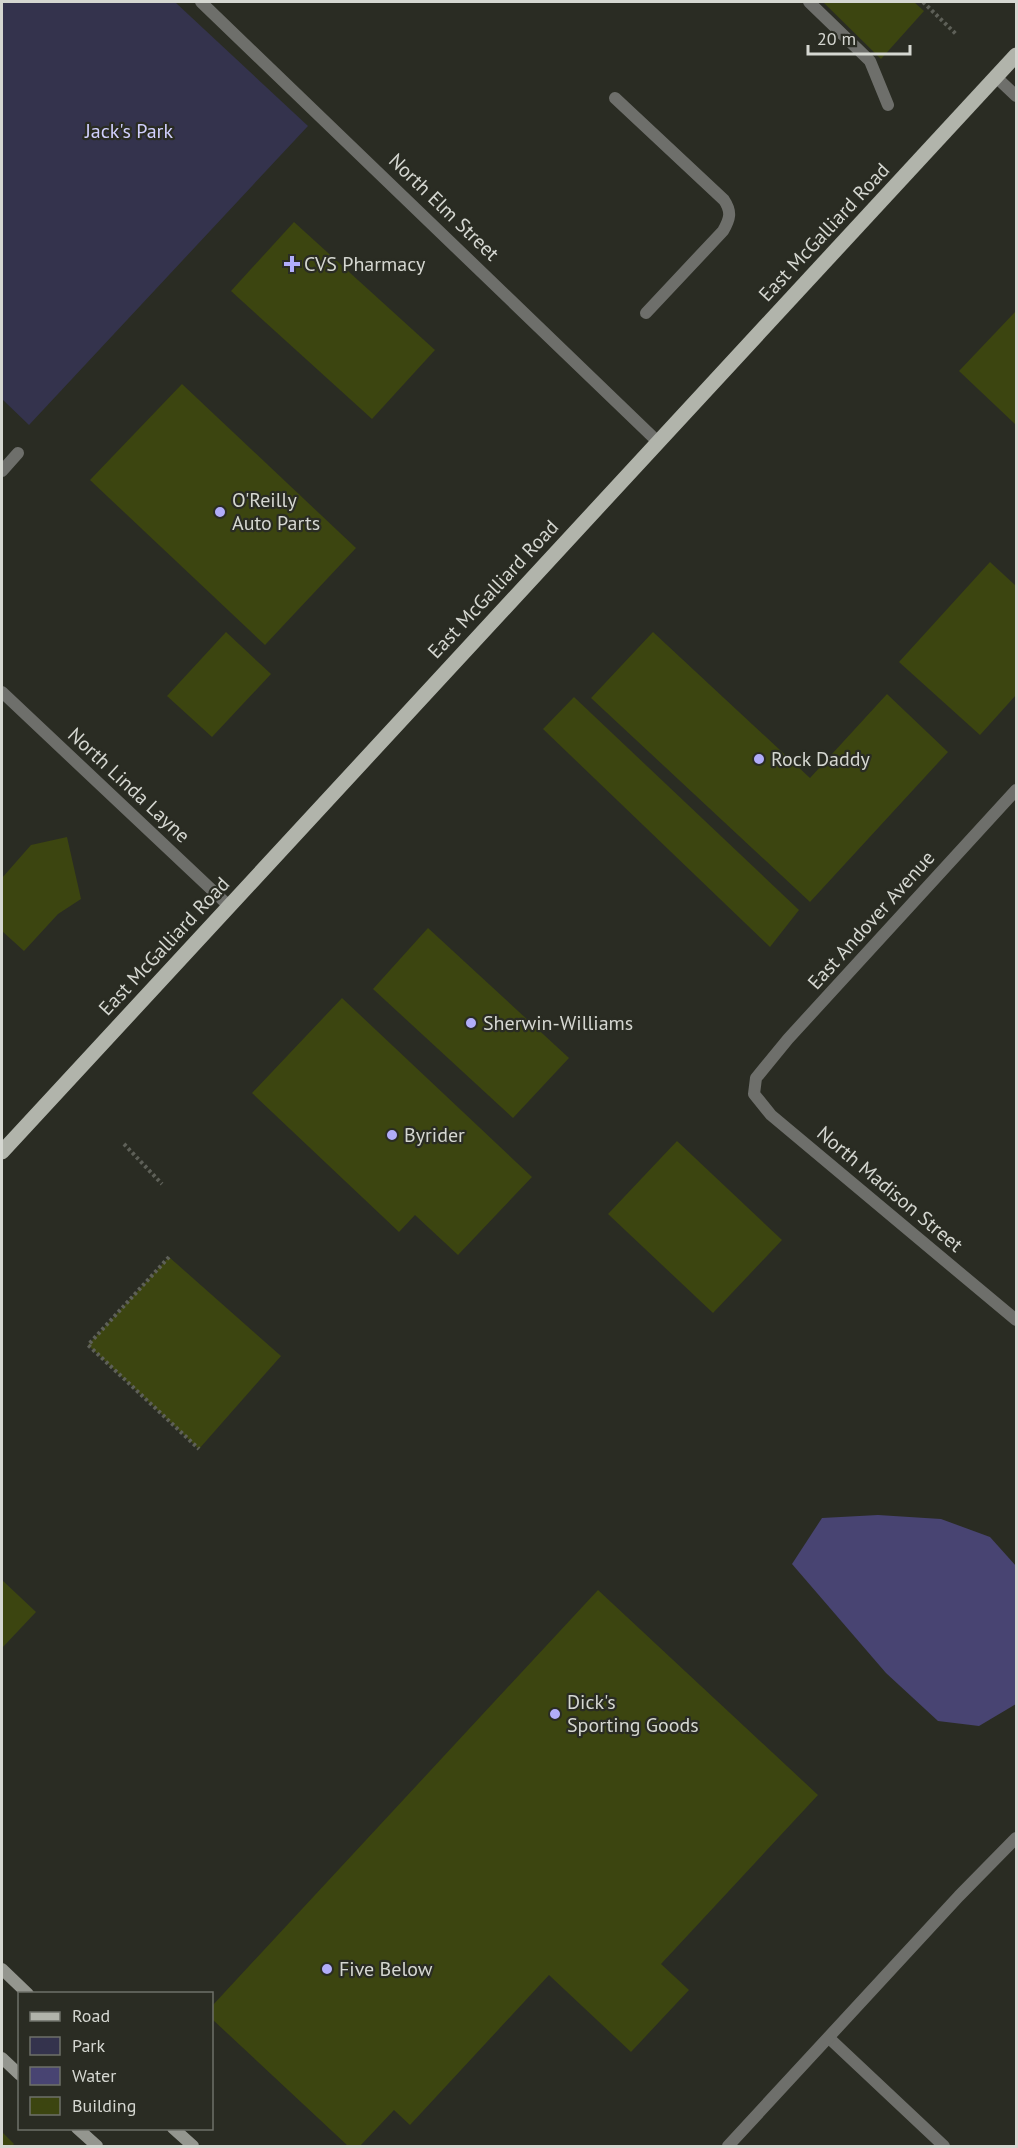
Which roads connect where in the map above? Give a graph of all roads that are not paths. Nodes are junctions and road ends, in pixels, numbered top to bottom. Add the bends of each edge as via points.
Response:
1 (201, 2) edge
2 (809, 2) edge
3 (1017, 55) edge
4 (996, 77) junction
5 (1017, 96) edge
6 (615, 98) dead end
7 (888, 105) dead end
8 (646, 313) dead end
9 (658, 442) junction
10 (18, 453) dead end
11 (2, 471) edge
12 (2, 692) edge
13 (1017, 790) edge
14 (229, 906) junction
15 (756, 1078) joint
16 (2, 1152) edge
17 (1017, 1320) edge
18 (1017, 1838) edge
19 (2, 1969) edge
20 (26, 1992) edge
21 (829, 2038) junction
22 (2, 2058) edge
23 (18, 2073) edge
24 (79, 2130) edge
25 (175, 2130) edge
26 (97, 2146) edge
27 (193, 2146) edge
28 (728, 2146) edge
29 (944, 2146) edge

1 - 9 street, North Elm Street
2 - 7 street via 870,61
3 - 4 main road, East McGalliard Road
4 - 5 street
4 - 9 main road, East McGalliard Road
6 - 8 street via 730,209 723,231
9 - 14 main road, East McGalliard Road
10 - 11 street
12 - 14 street, North Linda Layne
13 - 15 street, East Andover Avenue
14 - 16 main road, East McGalliard Road
15 - 17 street, North Madison Street via 754,1094 771,1115
18 - 21 street
19 - 20 street
21 - 28 street
21 - 29 street
22 - 23 street
24 - 26 street
25 - 27 street

